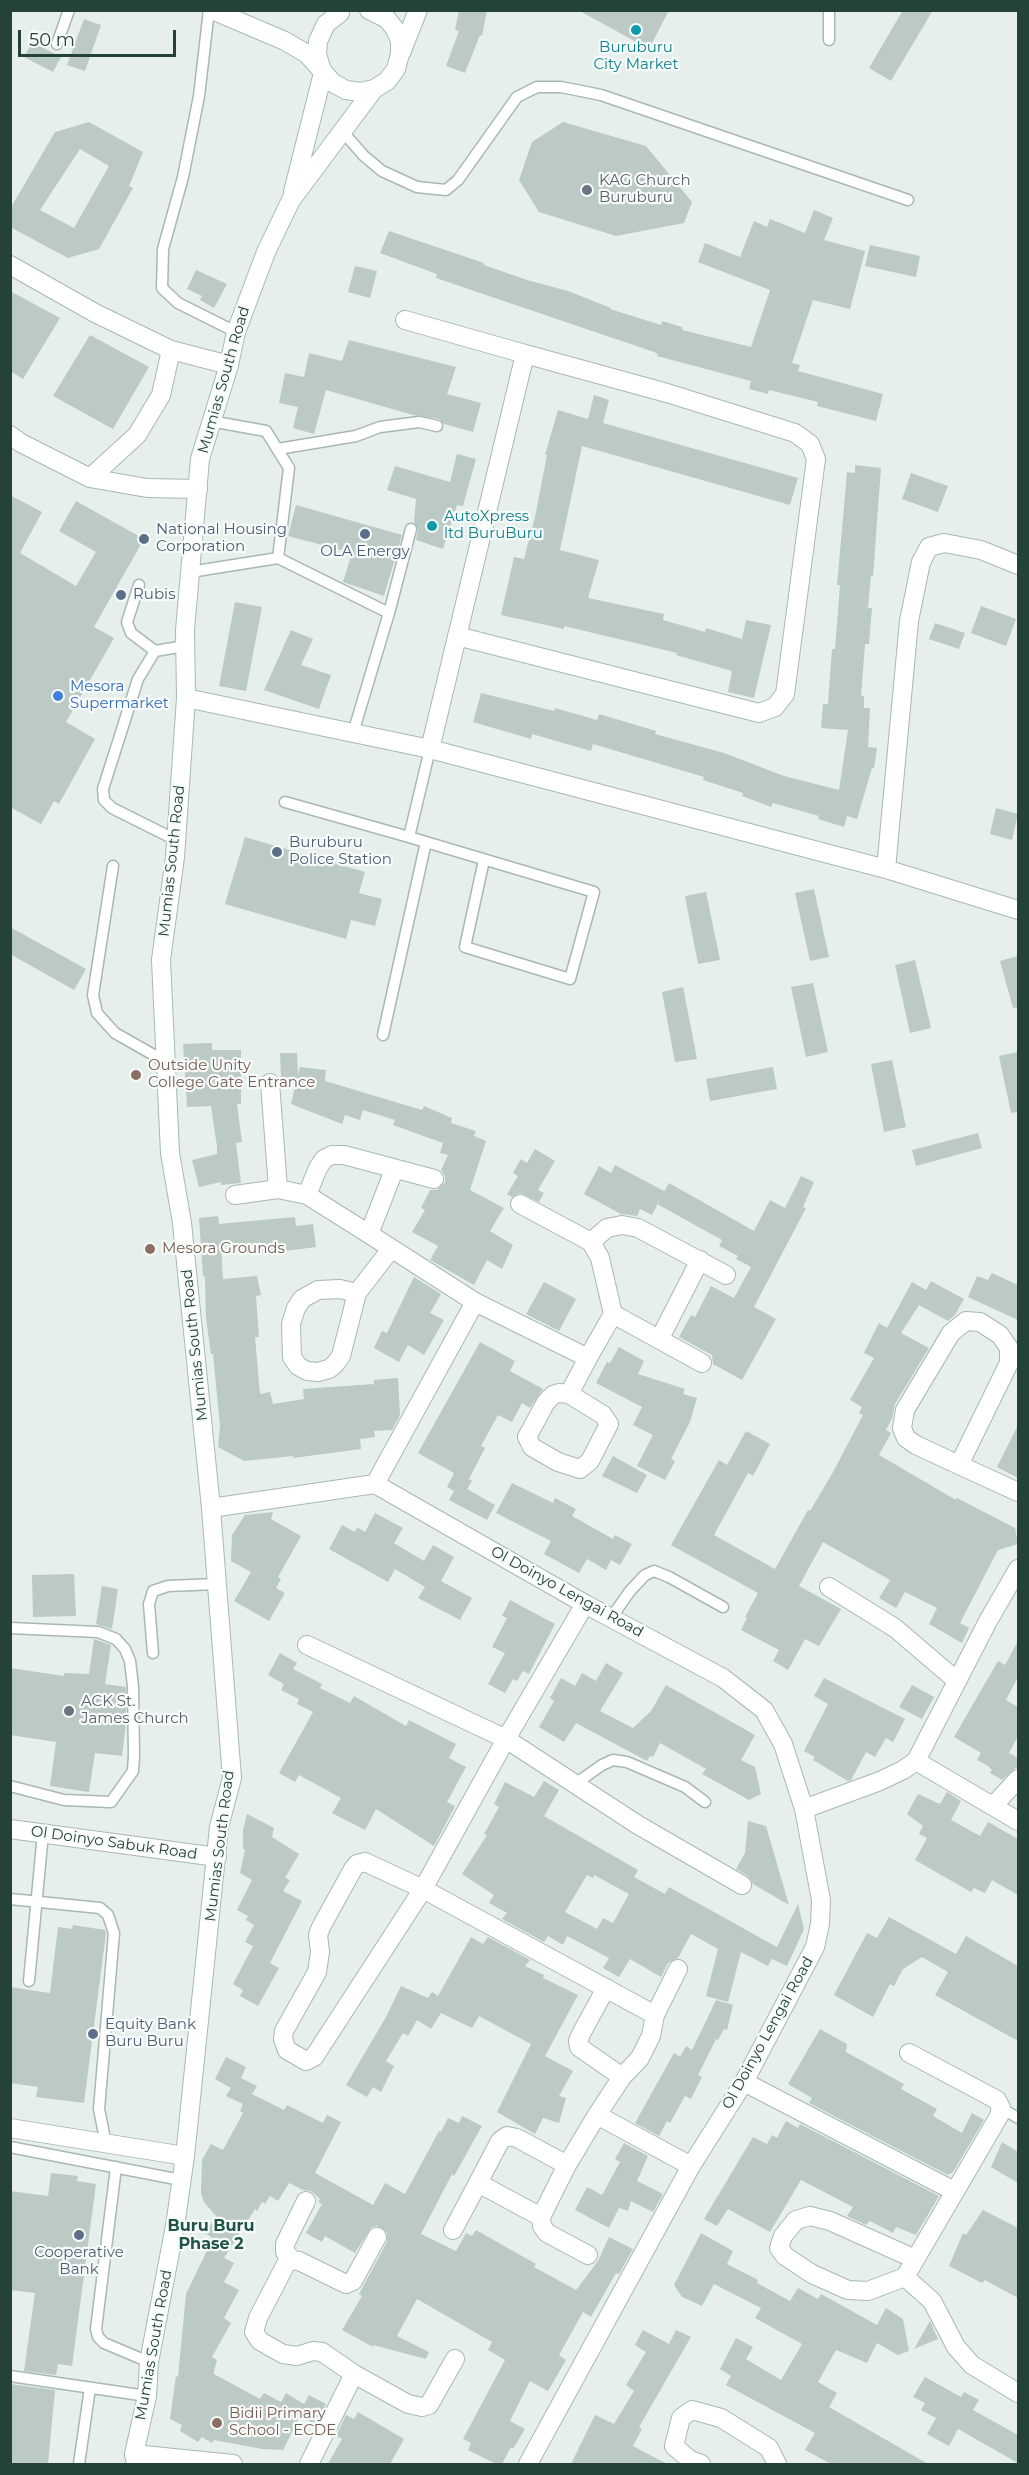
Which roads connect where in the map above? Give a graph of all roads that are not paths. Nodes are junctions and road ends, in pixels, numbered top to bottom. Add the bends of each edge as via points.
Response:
1 (69, 10) edge
2 (211, 10) edge
3 (369, 10) edge
4 (418, 10) edge
5 (829, 10) edge
6 (334, 12) edge
7 (829, 40) dead end
8 (57, 44) dead end
9 (400, 54) junction
10 (323, 73) junction
11 (374, 89) junction
12 (343, 132) junction
13 (291, 200) junction
14 (908, 200) dead end
15 (10, 265) edge
16 (405, 320) dead end
17 (236, 332) junction
18 (171, 350) junction
19 (525, 354) junction
20 (229, 365) junction
21 (210, 421) junction
22 (437, 426) dead end
23 (10, 435) edge
24 (278, 449) junction
25 (90, 478) junction
26 (198, 489) junction
27 (411, 529) dead end
28 (278, 558) junction
29 (1018, 565) edge
30 (190, 572) junction
31 (139, 585) dead end
32 (389, 613) junction
33 (457, 636) junction
34 (185, 646) junction
35 (154, 651) junction
36 (186, 698) junction
37 (353, 733) junction
38 (430, 749) junction
39 (285, 802) dead end
40 (409, 837) junction
41 (176, 840) junction
42 (426, 842) junction
43 (484, 860) junction
44 (113, 866) dead end
45 (886, 869) junction
46 (1018, 910) edge
47 (383, 1035) dead end
48 (166, 1062) junction
49 (270, 1083) dead end
50 (394, 1170) junction
51 (434, 1179) dead end
52 (278, 1189) junction
53 (235, 1195) dead end
54 (307, 1195) junction
55 (520, 1204) dead end
56 (369, 1234) junction
57 (591, 1242) junction
58 (391, 1249) junction
59 (700, 1260) junction
60 (726, 1275) dead end
61 (357, 1293) junction
62 (475, 1302) junction
63 (613, 1314) junction
64 (660, 1338) junction
65 (1014, 1347) edge
66 (588, 1358) junction
67 (702, 1363) dead end
68 (568, 1394) junction
69 (959, 1465) junction
70 (375, 1484) junction
71 (1018, 1492) edge
72 (211, 1508) junction
73 (1018, 1569) edge
74 (217, 1584) junction
75 (829, 1587) dead end
76 (585, 1604) junction
77 (723, 1607) dead end
78 (612, 1618) junction
79 (10, 1628) edge
80 (307, 1645) dead end
81 (153, 1653) dead end
82 (957, 1681) junction
83 (506, 1739) junction
84 (916, 1761) junction
85 (1018, 1779) edge
86 (575, 1784) junction
87 (10, 1786) edge
88 (705, 1802) dead end
89 (993, 1806) junction
90 (804, 1809) junction
91 (1018, 1821) edge
92 (10, 1828) edge
93 (44, 1833) junction
94 (217, 1857) junction
95 (742, 1885) dead end
96 (423, 1889) junction
97 (10, 1899) edge
98 (37, 1902) junction
99 (678, 1969) dead end
100 (29, 1981) dead end
101 (606, 1988) junction
102 (655, 2015) junction
103 (909, 2053) dead end
104 (622, 2077) junction
105 (744, 2082) junction
106 (1001, 2108) junction
107 (597, 2115) junction
108 (1018, 2118) edge
109 (10, 2128) edge
110 (106, 2144) junction
111 (10, 2147) edge
112 (185, 2157) junction
113 (567, 2165) junction
114 (691, 2166) junction
115 (116, 2167) junction
116 (182, 2180) junction
117 (478, 2183) junction
118 (954, 2191) junction
119 (306, 2200) dead end
120 (541, 2217) junction
121 (453, 2230) dead end
122 (377, 2237) dead end
123 (588, 2255) dead end
124 (915, 2259) junction
125 (292, 2260) junction
126 (905, 2277) junction
127 (455, 2359) dead end
128 (149, 2362) junction
129 (354, 2374) junction
130 (10, 2376) edge
131 (90, 2388) junction
132 (1018, 2393) edge
133 (147, 2396) junction
134 (135, 2459) edge
135 (78, 2464) edge
136 (233, 2464) edge
137 (309, 2464) edge
138 (531, 2464) edge
139 (701, 2464) edge
140 (777, 2464) edge

1 - 8 lane
2 - 10 street via 285,41 307,54
2 - 17 lane via 197,108 163,249 162,288 178,303
3 - 9 street via 387,19 395,29
4 - 9 street, Mumias South Road
5 - 7 lane
6 - 10 street via 318,41
9 - 11 street, Mumias South Road via 392,75
10 - 11 street via 346,90
10 - 13 street, Mumias South Road
11 - 12 street, Mumias South Road
12 - 13 street, Mumias South Road
12 - 14 lane via 382,171 417,187 446,190 458,180 517,97 537,87 561,87 601,94
13 - 17 street, Mumias South Road via 266,252
15 - 18 street
16 - 19 street
17 - 20 street, Mumias South Road
18 - 20 street
18 - 25 street via 161,395 137,435
19 - 33 street
19 - 33 street via 795,433 810,444 816,459 785,694 775,707 759,713
20 - 21 street, Mumias South Road
21 - 24 lane via 266,431
21 - 26 street, Mumias South Road via 200,459
22 - 24 lane via 419,422 380,427 356,436
23 - 25 street
24 - 28 lane via 289,468
25 - 26 street via 147,488
26 - 30 street, Mumias South Road
27 - 32 lane
28 - 30 lane
28 - 32 lane
29 - 45 street via 981,549 944,543 929,547 921,562 909,621
30 - 34 street, Mumias South Road
31 - 35 lane via 127,622 131,633
32 - 37 lane
33 - 38 street
34 - 35 lane
34 - 36 street, Mumias South Road
35 - 41 lane via 138,679 103,789 104,800 112,808
36 - 37 street
36 - 41 street, Mumias South Road
37 - 38 street
38 - 40 lane
38 - 45 street
39 - 40 lane
40 - 42 lane
41 - 48 street, Mumias South Road via 161,960
42 - 43 lane
42 - 47 lane
43 - 43 lane via 594,892 570,979 465,947
44 - 48 lane via 93,995 97,1013 115,1033
45 - 46 street
48 - 72 street, Mumias South Road via 170,1153 182,1223
49 - 52 street
50 - 51 street
50 - 54 street via 332,1155 318,1168
50 - 56 street
52 - 53 street
52 - 54 street
54 - 56 street
55 - 57 street
56 - 58 street
57 - 59 street via 607,1228 622,1225 638,1228
57 - 63 street via 600,1258
58 - 61 street
58 - 62 street
59 - 60 street
59 - 64 street
61 - 61 street via 335,1364 318,1372 298,1366 292,1357 291,1324 302,1299 318,1290
62 - 66 street
62 - 70 street
63 - 64 street
63 - 66 street
64 - 67 street
65 - 69 street via 1010,1363
65 - 69 street via 980,1322 966,1321 951,1334 905,1410 902,1428 906,1438
66 - 68 street
68 - 68 street via 603,1415 609,1425 590,1461 580,1469 532,1447 527,1437 553,1395
69 - 71 street
70 - 72 street
70 - 76 street, Ol Doinyo Lengai Road
72 - 74 street, Mumias South Road
73 - 82 street
74 - 81 lane via 168,1586 153,1591 149,1604
74 - 94 street, Mumias South Road via 232,1778 219,1827
75 - 82 street via 895,1628
76 - 78 street, Ol Doinyo Lengai Road
76 - 83 street
77 - 78 lane via 654,1571 645,1575
78 - 90 street, Ol Doinyo Lengai Road via 723,1678 764,1710 783,1744
79 - 87 lane via 98,1632 116,1639 130,1661 134,1756 133,1771 111,1802 64,1800
80 - 83 street
82 - 84 street
83 - 86 street
83 - 96 street
84 - 89 street
84 - 90 street via 880,1781
85 - 89 street
86 - 88 lane via 613,1760 627,1762 685,1787
86 - 95 street
89 - 91 street
90 - 105 street, Ol Doinyo Lengai Road via 821,1900 815,1947
92 - 93 street, Ol Doinyo Sabuk Road
93 - 94 street, Ol Doinyo Sabuk Road
93 - 98 lane
94 - 112 street, Mumias South Road
96 - 96 street via 314,2057 306,2061 287,2050 284,2031 317,1972 321,1927 357,1864 372,1864
96 - 101 street
97 - 98 lane
98 - 100 lane
98 - 110 lane via 100,1908 108,1915 114,1933 99,2109
99 - 102 street
101 - 102 street
101 - 104 street via 582,2032 579,2047
102 - 104 street via 643,2053
103 - 106 street via 997,2100
104 - 107 street
105 - 114 street, Ol Doinyo Lengai Road
105 - 118 street
106 - 108 lane
106 - 118 street
107 - 113 street
107 - 114 street
109 - 110 street
110 - 112 street
111 - 115 lane
112 - 116 street, Mumias South Road
113 - 117 street via 507,2136 500,2141
113 - 120 street
114 - 138 street, Ol Doinyo Lengai Road
115 - 116 lane
115 - 128 lane via 96,2329 104,2343
116 - 128 street, Mumias South Road
117 - 120 street
117 - 121 street
118 - 124 street
119 - 125 street via 285,2244 285,2252
120 - 123 street via 548,2233
122 - 125 street via 353,2281 346,2284
124 - 126 street
124 - 126 street via 810,2216 796,2220 779,2248 812,2274 848,2290 868,2291
125 - 129 street via 282,2269 254,2332 260,2341 283,2354 321,2352
126 - 132 street via 932,2301 956,2347 972,2365
127 - 129 street via 429,2405 422,2407 408,2404
128 - 133 street, Mumias South Road
129 - 137 street
130 - 131 lane
131 - 133 lane
131 - 135 lane
133 - 134 street, Mumias South Road
134 - 136 street
139 - 140 street via 674,2446 681,2418 692,2410 721,2418 769,2448

